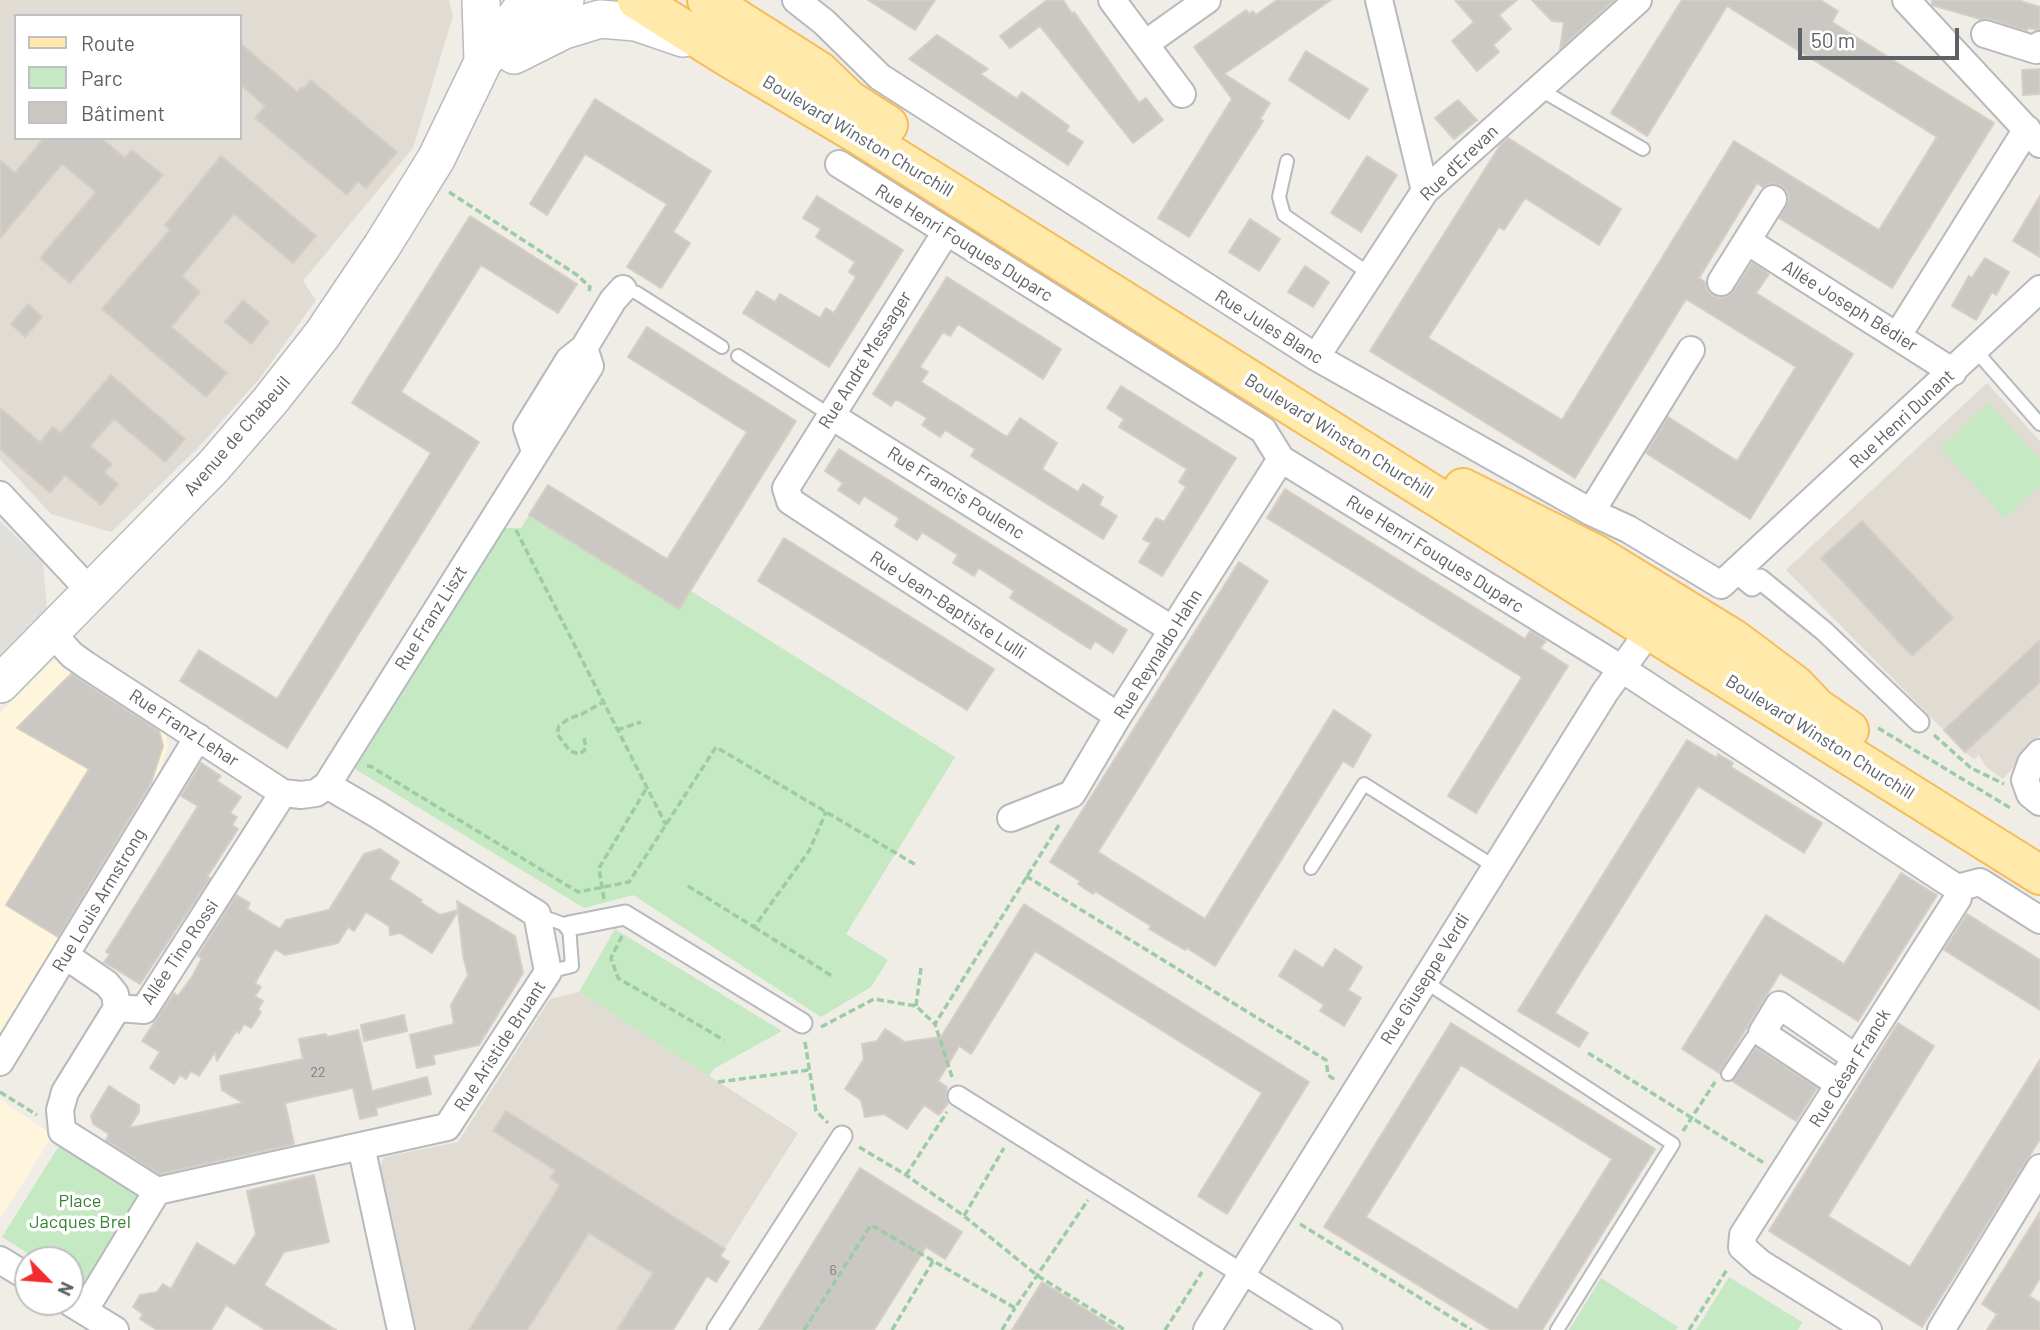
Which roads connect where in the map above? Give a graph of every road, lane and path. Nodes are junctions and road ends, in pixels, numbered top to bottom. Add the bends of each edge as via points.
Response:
1 (481, 0) edge
2 (528, 0) edge
3 (565, 0) edge
4 (637, 0) edge
5 (796, 0) edge
6 (1112, 0) edge
7 (1208, 0) edge
8 (1638, 0) edge
9 (1906, 0) edge
10 (710, 1) edge
11 (1383, 3) edge
12 (1985, 34) dead end
13 (1145, 44) junction
14 (2040, 45) edge
15 (726, 56) junction
16 (498, 59) junction
17 (1539, 89) junction
18 (1182, 94) dead end
19 (2033, 136) edge
20 (1643, 149) dead end
21 (1287, 162) dead end
22 (839, 164) dead end
23 (428, 172) junction
24 (1425, 191) junction
25 (1773, 199) dead end
26 (946, 232) junction
27 (1747, 241) junction
28 (1370, 274) junction
29 (1721, 282) dead end
30 (623, 289) joint
31 (2040, 289) edge
32 (1898, 335) junction
33 (590, 337) junction
34 (723, 347) dead end
35 (1691, 350) dead end
36 (1976, 351) junction
37 (738, 356) dead end
38 (1315, 357) junction
39 (1953, 372) junction
40 (830, 415) junction
41 (2040, 424) edge
42 (1281, 459) junction
43 (786, 488) joint
44 (0, 495) edge
45 (1591, 512) junction
46 (515, 528) dead end
47 (1735, 572) junction
48 (91, 592) junction
49 (1671, 600) junction
50 (1173, 630) junction
51 (1649, 631) junction
52 (51, 632) junction
53 (1622, 669) junction
54 (0, 684) edge
55 (603, 702) junction
56 (1118, 716) junction
57 (642, 722) dead end
58 (1919, 722) joint
59 (617, 730) junction
60 (198, 737) junction
61 (584, 738) dead end
62 (2032, 766) edge
63 (646, 789) junction
64 (335, 790) junction
65 (284, 793) junction
66 (1072, 794) junction
67 (2040, 802) edge
68 (826, 812) junction
69 (1011, 818) dead end
70 (666, 825) junction
71 (2040, 850) edge
72 (916, 865) dead end
73 (1495, 867) junction
74 (1311, 868) dead end
75 (2040, 874) edge
76 (1026, 876) junction
77 (602, 887) junction
78 (688, 887) dead end
79 (1957, 888) junction
80 (537, 914) junction
81 (608, 918) junction
82 (2040, 920) edge
83 (569, 926) junction
84 (754, 927) junction
85 (623, 934) dead end
86 (66, 956) junction
87 (921, 968) dead end
88 (548, 972) junction
89 (832, 976) dead end
90 (1424, 981) junction
91 (916, 1006) junction
92 (117, 1008) junction
93 (935, 1024) junction
94 (803, 1030) junction
95 (1762, 1033) junction
96 (724, 1040) dead end
97 (1588, 1052) dead end
98 (1856, 1058) junction
99 (0, 1062) edge
100 (809, 1070) junction
101 (1728, 1074) joint
102 (718, 1082) dead end
103 (1839, 1084) junction
104 (0, 1092) edge
105 (1354, 1093) junction
106 (958, 1096) junction
107 (1693, 1116) junction
108 (62, 1131) junction
109 (1014, 1131) junction
110 (842, 1136) junction
111 (1673, 1144) junction
112 (361, 1146) junction
113 (1772, 1168) dead end
114 (2038, 1174) edge
115 (906, 1175) junction
116 (1098, 1183) junction
117 (157, 1191) junction
118 (1280, 1212) junction
119 (964, 1216) junction
120 (1213, 1255) junction
121 (1751, 1255) junction
122 (933, 1261) junction
123 (1242, 1273) junction
124 (1038, 1276) junction
125 (84, 1296) edge
126 (1015, 1308) junction
127 (84, 1310) edge
128 (115, 1330) edge
129 (401, 1330) edge
130 (717, 1330) edge
131 (804, 1330) edge
132 (892, 1330) edge
133 (1002, 1330) edge
134 (1125, 1330) edge
135 (1165, 1330) edge
136 (1207, 1330) edge
137 (1332, 1330) edge
138 (1472, 1330) edge
139 (1557, 1330) edge
140 (1689, 1330) edge
141 (1868, 1330) edge
142 (1941, 1330) edge

1 - 16 main road
2 - 16 main road, Avenue de Chabeuil
3 - 16 main road, Avenue de Chabeuil
4 - 15 main road, Boulevard Winston Churchill
5 - 38 street, Rue Jules Blanc via 880,77
6 - 13 street
7 - 13 street
8 - 17 street, Rue d'Erevan
9 - 19 street
10 - 49 main road, Boulevard Winston Churchill via 819,71 849,100 1439,476 1595,554
11 - 24 street
12 - 14 street via 2036,50
13 - 18 street
15 - 16 main road via 636,22 600,19
15 - 51 main road, Boulevard Winston Churchill
16 - 23 main road, Avenue de Chabeuil
17 - 20 lane
17 - 24 street, Rue d'Erevan
19 - 32 street
21 - 28 lane via 1279,197 1284,215
22 - 26 street, Rue Henri Fouques Duparc
23 - 33 path via 441,199 447,190 590,287 581,316
23 - 48 main road, Avenue de Chabeuil via 322,335 270,401 213,467
24 - 28 street, Rue d'Erevan
25 - 27 street
26 - 40 street, Rue André Messager
26 - 42 street, Rue Henri Fouques Duparc via 1263,430
27 - 29 street
27 - 32 street, Allée Joseph Bédier
28 - 38 street, Rue d'Erevan
30 - 33 street
30 - 34 lane via 637,293
31 - 36 street, Rue Henri Dunant
32 - 39 street, Allée Joseph Bédier
33 - 64 street, Rue Franz Liszt via 590,366
35 - 45 street
36 - 39 street, Rue Henri Dunant
36 - 41 lane
37 - 40 lane, Rue Francis Poulenc
38 - 45 street, Rue Jules Blanc
39 - 47 street, Rue Henri Dunant
40 - 43 street, Rue André Messager
40 - 50 street, Rue Francis Poulenc
42 - 50 street, Rue Reynaldo Hahn
42 - 53 street, Rue Henri Fouques Duparc
43 - 56 street, Rue Jean-Baptiste Lulli via 790,501
44 - 48 street
45 - 47 street, Rue Jules Blanc via 1721,585
46 - 55 path
47 - 58 street via 1752,586 1760,579 1824,631
48 - 52 main road, Avenue de Chabeuil
49 - 51 street, Rue Giuseppe Verdi
49 - 71 main road, Boulevard Winston Churchill via 1735,640 1852,732
50 - 56 street, Rue Reynaldo Hahn
51 - 53 street, Rue Giuseppe Verdi
51 - 75 main road, Boulevard Winston Churchill
52 - 54 main road, Avenue de Chabeuil
52 - 60 street, Rue Franz Lehar via 86,665
53 - 73 street, Rue Giuseppe Verdi
53 - 79 street, Rue Henri Fouques Duparc
55 - 59 path
55 - 61 path via 559,726 557,734 570,751 584,751
56 - 66 street, Rue Reynaldo Hahn
57 - 59 path
58 - 62 path via 1971,768 2001,784
59 - 63 path
60 - 65 street, Rue Franz Lehar
60 - 86 street, Rue Louis Armstrong
62 - 67 street via 2030,794
63 - 70 path
63 - 77 path via 598,868
64 - 65 street
64 - 77 path via 370,766 578,892
64 - 80 street
65 - 92 street, Allée Tino Rossi via 144,1010
66 - 69 street
66 - 76 path via 1063,818
68 - 70 path via 716,747
68 - 72 path
68 - 84 path via 809,851
70 - 77 path via 629,882
73 - 74 lane via 1364,784
73 - 90 street, Rue Giuseppe Verdi
76 - 93 path
76 - 105 path via 1326,1060 1328,1075
77 - 81 path
78 - 84 path
79 - 82 street via 1980,882
79 - 98 street, Rue César Franck via 1958,898
80 - 83 lane
80 - 88 street, Rue Aristide Bruant
81 - 83 street
81 - 94 street via 625,915
83 - 88 lane via 572,966
84 - 89 path
85 - 96 path via 611,957 618,978
86 - 92 street via 107,984 115,994
86 - 99 street, Rue Louis Armstrong
87 - 91 path
88 - 112 street, Rue Aristide Bruant via 447,1127
90 - 105 street, Rue Giuseppe Verdi
90 - 111 lane
91 - 93 path
91 - 94 path via 874,999
92 - 108 street, Allée Tino Rossi via 65,1092 60,1110
93 - 106 path
94 - 100 path
95 - 98 street via 1779,1005
95 - 101 lane via 1752,1038
95 - 103 street
97 - 107 path
98 - 103 street, Rue César Franck
100 - 102 path
100 - 110 path via 816,1111
101 - 107 path via 1715,1080
103 - 121 street, Rue César Franck via 1743,1235
104 - 108 path
105 - 118 street, Rue Giuseppe Verdi
106 - 109 street
106 - 115 path
107 - 111 path
107 - 113 path
108 - 117 street
109 - 116 street
109 - 119 path
110 - 115 path
110 - 130 street
111 - 139 lane
112 - 117 street, Rue Aristide Bruant
112 - 129 street
114 - 142 street
115 - 119 path
116 - 120 street
116 - 124 path
117 - 125 street
118 - 123 street, Rue Giuseppe Verdi
118 - 138 path
119 - 124 path
120 - 123 street
120 - 135 path
121 - 140 path via 1749,1279 1729,1266
121 - 141 street
122 - 126 path
122 - 131 path via 871,1225
122 - 132 path
123 - 136 street, Rue Giuseppe Verdi
123 - 137 street
124 - 126 path
124 - 134 path
126 - 133 path
127 - 128 street

